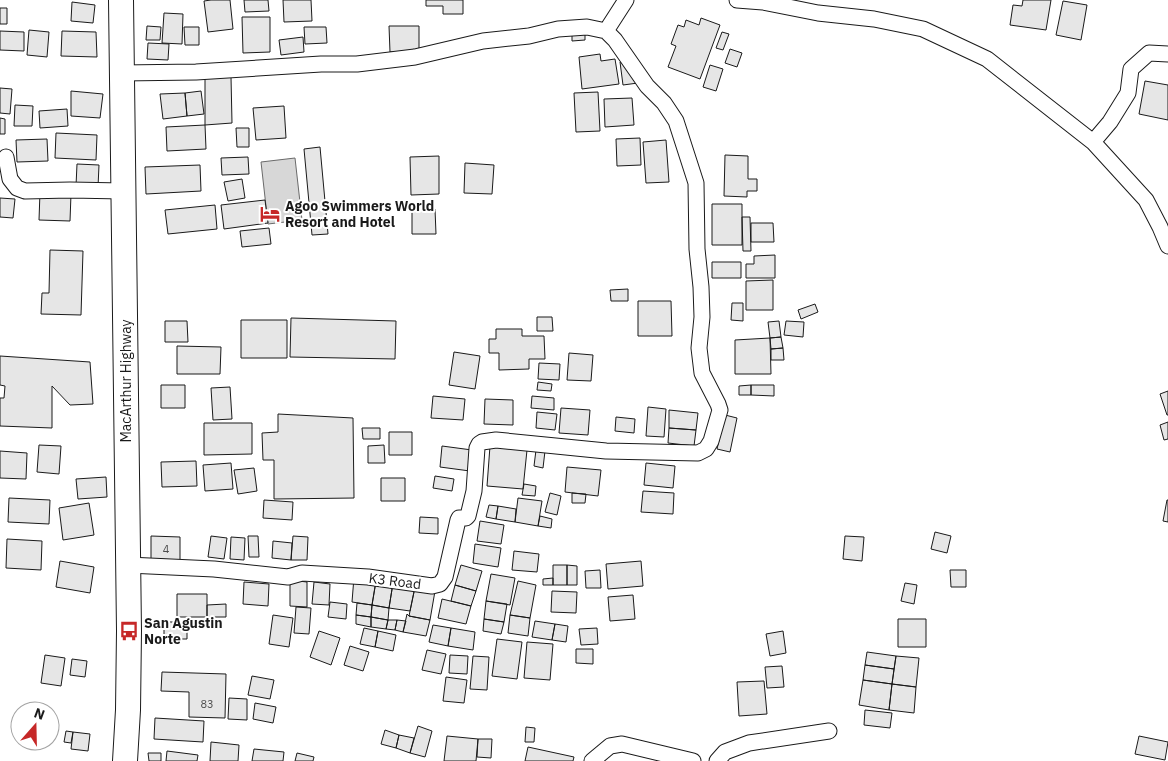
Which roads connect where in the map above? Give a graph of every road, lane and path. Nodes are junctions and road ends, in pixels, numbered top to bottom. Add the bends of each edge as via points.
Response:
1 (121, 0) edge
2 (626, 0) edge
3 (737, 0) edge
4 (606, 31) junction
5 (1168, 54) edge
6 (122, 73) junction
7 (1093, 142) junction
8 (6, 157) dead end
9 (123, 191) junction
10 (1168, 246) edge
11 (128, 565) junction
12 (829, 731) dead end
13 (125, 761) edge
14 (592, 761) edge
15 (693, 761) edge
16 (717, 761) edge

1 - 6 highway, MacArthur Highway
2 - 4 street
3 - 7 street via 923,29 987,59
4 - 6 street via 587,27 558,29 483,41 415,57 358,64
4 - 11 street, K3 Road via 676,121 696,183 702,317 699,348 702,373 720,410 706,449 698,453 606,451 496,440 482,442 477,448 474,490 468,516 458,520 445,577 440,584 432,586 368,577 302,573 288,577
5 - 7 street via 1149,53 1131,69 1128,93
6 - 9 highway, MacArthur Highway
7 - 10 street via 1146,200
8 - 9 street via 10,179 17,188 25,191
9 - 11 highway, MacArthur Highway
11 - 13 highway, MacArthur Highway
12 - 16 street via 737,746
14 - 15 street via 610,746 622,744

